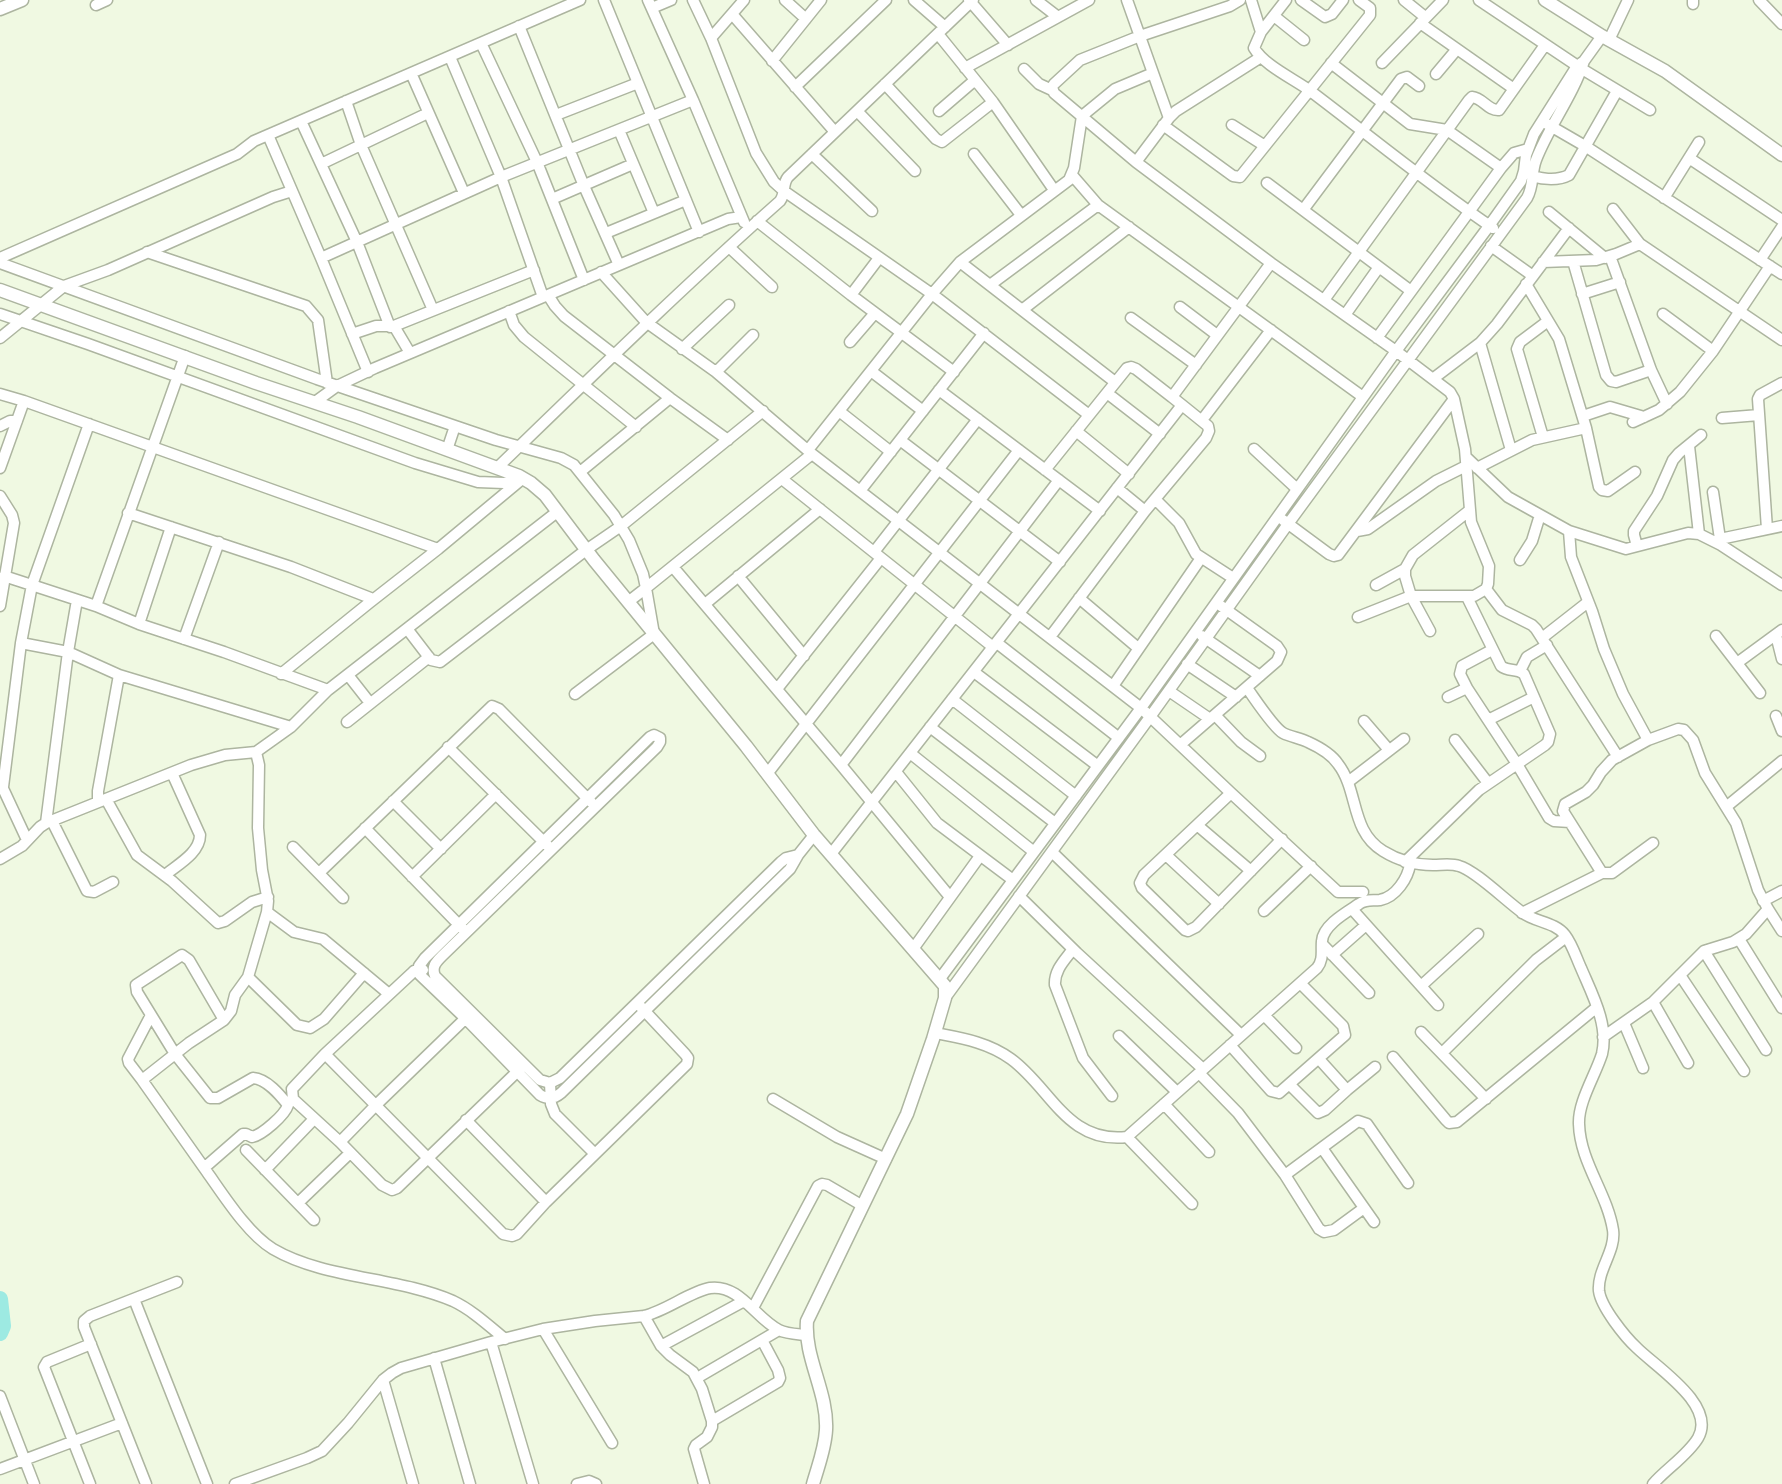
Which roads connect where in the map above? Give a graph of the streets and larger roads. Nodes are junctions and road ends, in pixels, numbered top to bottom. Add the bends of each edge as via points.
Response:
1 (22, 0) edge
2 (107, 0) edge
3 (580, 0) edge
4 (604, 0) edge
5 (671, 0) edge
6 (744, 0) edge
7 (785, 0) edge
8 (821, 0) edge
9 (886, 0) edge
10 (914, 0) edge
11 (1036, 0) edge
12 (1088, 0) edge
13 (1127, 0) edge
14 (1240, 0) edge
15 (1251, 0) edge
16 (1286, 0) edge
17 (1301, 0) edge
18 (1343, 0) edge
19 (1359, 0) edge
20 (1377, 0) edge
21 (1404, 0) edge
22 (1443, 0) edge
23 (1479, 0) edge
24 (1545, 0) edge
25 (1628, 0) edge
26 (1759, 0) edge
27 (695, 1) edge
28 (971, 1) edge
29 (650, 4) edge
30 (96, 5) dead end
31 (0, 9) edge
32 (1371, 11) junction
33 (732, 14) junction
34 (1274, 16) junction
35 (1058, 17) junction
36 (806, 19) junction
37 (1422, 20) junction
38 (1782, 24) edge
39 (519, 26) junction
40 (941, 31) junction
41 (1261, 32) junction
42 (1140, 36) junction
43 (711, 38) junction
44 (1606, 38) junction
45 (1304, 40) dead end
46 (481, 43) junction
47 (1008, 45) junction
48 (1545, 45) junction
49 (1457, 49) junction
50 (450, 57) junction
51 (1261, 57) junction
52 (772, 61) junction
53 (1331, 63) junction
54 (1382, 63) dead end
55 (1581, 66) junction
56 (965, 68) junction
57 (1024, 68) dead end
58 (411, 73) junction
59 (1153, 73) junction
60 (1436, 74) dead end
61 (975, 80) junction
62 (638, 83) junction
63 (885, 85) junction
64 (1419, 86) dead end
65 (795, 87) junction
66 (1514, 89) junction
67 (1052, 90) junction
68 (1308, 90) junction
69 (1617, 91) junction
70 (693, 100) junction
71 (346, 101) junction
72 (993, 102) junction
73 (1383, 103) junction
74 (1650, 110) dead end
75 (858, 111) junction
76 (939, 111) dead end
77 (428, 113) junction
78 (556, 115) junction
79 (652, 117) junction
80 (1082, 117) junction
81 (301, 121) junction
82 (1166, 121) junction
83 (1546, 123) junction
84 (1232, 125) dead end
85 (619, 130) junction
86 (1447, 130) junction
87 (1361, 131) junction
88 (835, 132) junction
89 (268, 135) junction
90 (1699, 142) dead end
91 (361, 145) junction
92 (1265, 146) junction
93 (1585, 146) junction
94 (570, 149) junction
95 (1528, 149) junction
96 (812, 154) junction
97 (974, 154) dead end
98 (1782, 155) edge
99 (1689, 158) junction
100 (537, 162) junction
101 (1136, 162) junction
102 (633, 163) junction
103 (321, 164) junction
104 (1502, 168) junction
105 (915, 171) dead end
106 (1417, 172) junction
107 (1529, 174) junction
108 (1072, 175) junction
109 (501, 177) junction
110 (1267, 183) dead end
111 (584, 186) junction
112 (292, 191) junction
113 (784, 191) junction
114 (1055, 191) junction
115 (464, 193) junction
116 (1664, 198) junction
117 (552, 199) junction
118 (686, 201) junction
119 (1098, 205) junction
120 (1612, 209) dead end
121 (1303, 210) junction
122 (872, 211) dead end
123 (1470, 211) junction
124 (1549, 212) dead end
125 (654, 213) junction
126 (1021, 215) junction
127 (741, 217) junction
128 (1782, 220) edge
129 (757, 221) junction
130 (396, 224) junction
131 (1489, 226) junction
132 (1129, 227) junction
133 (1782, 227) edge
134 (1569, 228) junction
135 (748, 230) junction
136 (699, 232) junction
137 (606, 233) junction
138 (1501, 233) junction
139 (357, 242) junction
140 (1640, 244) junction
141 (1491, 246) junction
142 (729, 247) junction
143 (148, 252) junction
144 (1359, 252) junction
145 (1608, 257) junction
146 (321, 258) junction
147 (879, 258) junction
148 (0, 261) edge
149 (1573, 261) junction
150 (960, 262) junction
151 (1543, 262) junction
152 (1271, 263) junction
153 (1765, 263) junction
154 (619, 265) junction
155 (1379, 267) junction
156 (534, 270) junction
157 (601, 272) junction
158 (1782, 274) edge
159 (584, 280) junction
160 (1530, 280) junction
161 (1620, 282) junction
162 (989, 285) junction
163 (64, 286) junction
164 (772, 287) dead end
165 (0, 290) edge
166 (1411, 291) junction
167 (932, 294) junction
168 (1582, 294) junction
169 (851, 295) junction
170 (545, 296) junction
171 (1324, 300) junction
172 (42, 304) junction
173 (729, 304) dead end
174 (1239, 306) junction
175 (1180, 307) dead end
176 (433, 310) junction
177 (1022, 310) junction
178 (1740, 311) junction
179 (509, 312) junction
180 (875, 313) junction
181 (0, 314) edge
182 (1663, 314) dead end
183 (1345, 315) junction
184 (1131, 318) dead end
185 (20, 321) junction
186 (1548, 321) junction
187 (646, 323) junction
188 (392, 327) junction
189 (1271, 330) junction
190 (901, 333) junction
191 (984, 333) junction
192 (352, 334) junction
193 (753, 335) dead end
194 (1217, 335) junction
195 (0, 338) edge
196 (1377, 338) junction
197 (1782, 340) edge
198 (850, 342) dead end
199 (1480, 343) junction
200 (682, 349) junction
201 (1396, 351) junction
202 (1713, 351) junction
203 (410, 354) junction
204 (615, 355) junction
205 (185, 356) junction
206 (1409, 360) junction
207 (1196, 365) junction
208 (1651, 370) junction
209 (871, 371) junction
210 (368, 372) junction
211 (716, 372) junction
212 (954, 372) junction
213 (177, 377) junction
214 (1434, 378) junction
215 (1115, 382) junction
216 (1782, 383) edge
217 (332, 384) junction
218 (584, 385) junction
219 (1371, 385) junction
220 (940, 390) junction
221 (1107, 393) junction
222 (0, 394) edge
223 (1383, 394) junction
224 (1172, 397) junction
225 (1363, 397) junction
226 (670, 398) junction
227 (1454, 400) junction
228 (24, 401) junction
229 (315, 402) junction
230 (1667, 404) junction
231 (1182, 405) junction
232 (763, 411) junction
233 (839, 411) junction
234 (923, 411) junction
235 (1089, 415) junction
236 (1759, 415) junction
237 (1583, 416) junction
238 (1644, 417) junction
239 (1722, 418) dead end
240 (978, 419) junction
241 (1202, 420) junction
242 (17, 421) junction
243 (1633, 422) dead end
244 (89, 424) junction
245 (0, 426) edge
246 (455, 426) junction
247 (636, 427) junction
248 (1586, 428) junction
249 (1076, 431) junction
250 (1160, 434) junction
251 (1702, 435) dead end
252 (1543, 437) junction
253 (728, 440) junction
254 (900, 440) junction
255 (1689, 446) junction
256 (152, 447) junction
257 (519, 447) junction
258 (1254, 449) dead end
259 (1326, 449) junction
260 (447, 450) junction
261 (1019, 450) junction
262 (1511, 450) junction
263 (810, 452) junction
264 (891, 452) junction
265 (1337, 457) junction
266 (1470, 463) junction
267 (0, 468) edge
268 (497, 468) junction
269 (939, 470) junction
270 (1045, 470) junction
271 (580, 472) junction
272 (1635, 472) dead end
273 (1129, 474) junction
274 (523, 478) junction
275 (782, 479) junction
276 (1059, 480) junction
277 (1300, 485) junction
278 (1117, 488) junction
279 (1313, 489) junction
280 (860, 491) junction
281 (1713, 492) dead end
282 (0, 496) edge
283 (1155, 499) junction
284 (980, 501) junction
285 (820, 509) junction
286 (1470, 510) junction
287 (1100, 511) junction
288 (1145, 511) junction
289 (557, 512) junction
290 (128, 513) junction
291 (1540, 515) junction
292 (1278, 516) junction
293 (899, 522) junction
294 (1288, 524) junction
295 (621, 526) junction
296 (1782, 526) edge
297 (171, 527) junction
298 (1768, 529) junction
299 (1357, 531) junction
300 (1569, 531) junction
301 (1020, 532) junction
302 (1699, 534) junction
303 (219, 542) junction
304 (1720, 542) junction
305 (1637, 547) junction
306 (438, 549) junction
307 (586, 550) junction
308 (940, 552) junction
309 (878, 555) junction
310 (1200, 558) junction
311 (1520, 560) dead end
312 (1059, 562) junction
313 (673, 567) junction
314 (1405, 569) junction
315 (4, 576) junction
316 (738, 576) junction
317 (1233, 578) junction
318 (981, 583) junction
319 (1782, 583) edge
320 (33, 584) junction
321 (915, 585) junction
322 (1376, 585) dead end
323 (646, 588) junction
324 (1486, 589) junction
325 (1411, 596) junction
326 (1467, 597) junction
327 (1079, 598) junction
328 (373, 599) junction
329 (77, 600) junction
330 (1588, 602) junction
331 (628, 603) junction
332 (1216, 603) junction
333 (705, 604) junction
334 (0, 606) edge
335 (96, 606) junction
336 (1226, 610) junction
337 (1019, 614) junction
338 (955, 617) junction
339 (1358, 617) dead end
340 (139, 624) junction
341 (408, 630) junction
342 (1196, 631) junction
343 (1430, 631) dead end
344 (1779, 633) edge
345 (654, 634) junction
346 (1716, 636) dead end
347 (1050, 637) junction
348 (184, 639) junction
349 (1206, 639) junction
350 (1545, 641) junction
351 (21, 643) junction
352 (995, 645) junction
353 (1138, 648) junction
354 (1492, 650) junction
355 (68, 652) junction
356 (804, 656) junction
357 (429, 657) junction
358 (1782, 659) edge
359 (1737, 663) junction
360 (1187, 664) junction
361 (1520, 671) junction
362 (974, 672) junction
363 (281, 674) junction
364 (119, 675) junction
365 (348, 675) junction
366 (1260, 676) junction
367 (1113, 686) junction
368 (1247, 688) junction
369 (1467, 688) junction
370 (328, 690) junction
371 (777, 690) junction
372 (1169, 691) junction
373 (1760, 693) dead end
374 (575, 694) dead end
375 (1236, 697) junction
376 (1448, 697) dead end
377 (1534, 697) junction
378 (952, 699) junction
379 (370, 704) junction
380 (1141, 708) junction
381 (1150, 716) junction
382 (1776, 716) dead end
383 (1212, 717) junction
384 (1488, 720) junction
385 (347, 722) dead end
386 (1364, 722) dead end
387 (806, 723) junction
388 (291, 727) junction
389 (930, 727) junction
390 (1782, 731) edge
391 (1119, 738) junction
392 (1404, 739) dead end
393 (1455, 740) dead end
394 (1648, 740) junction
395 (1180, 745) junction
396 (448, 747) junction
397 (1389, 751) junction
398 (257, 752) junction
399 (910, 753) junction
400 (1260, 756) dead end
401 (1618, 757) junction
402 (1782, 761) edge
403 (1517, 764) junction
404 (841, 765) junction
405 (1098, 766) junction
406 (896, 772) junction
407 (172, 773) junction
408 (767, 774) junction
409 (1348, 782) junction
410 (1488, 783) junction
411 (1, 784) edge
412 (1231, 793) junction
413 (496, 794) junction
414 (1076, 796) junction
415 (102, 800) junction
416 (393, 802) junction
417 (872, 802) junction
418 (591, 803) junction
419 (1726, 807) junction
420 (49, 822) junction
421 (1570, 822) junction
422 (1055, 823) junction
423 (1197, 825) junction
424 (365, 828) junction
425 (814, 835) junction
426 (1282, 839) junction
427 (27, 840) junction
428 (1653, 843) dead end
429 (547, 846) junction
430 (293, 847) dead end
431 (441, 849) junction
432 (1034, 852) junction
433 (1052, 852) junction
434 (831, 854) junction
435 (1166, 855) junction
436 (980, 856) junction
437 (0, 859) edge
438 (1407, 863) junction
439 (1311, 866) junction
440 (1251, 871) junction
441 (319, 873) junction
442 (1602, 873) junction
443 (165, 875) junction
444 (412, 877) junction
445 (1013, 880) junction
446 (113, 882) dead end
447 (1782, 891) edge
448 (1363, 892) dead end
449 (1019, 896) junction
450 (268, 897) junction
451 (950, 897) junction
452 (343, 898) dead end
453 (1219, 904) junction
454 (1765, 905) junction
455 (1352, 909) junction
456 (1264, 911) dead end
457 (267, 912) junction
458 (1522, 913) junction
459 (1366, 925) junction
460 (462, 929) junction
461 (1782, 931) edge
462 (1478, 934) dead end
463 (1566, 937) junction
464 (1739, 939) junction
465 (1322, 944) junction
466 (913, 948) junction
467 (1073, 949) junction
468 (1704, 951) junction
469 (1332, 955) junction
470 (419, 970) junction
471 (433, 971) junction
472 (364, 973) junction
473 (1680, 975) junction
474 (248, 977) junction
475 (939, 979) junction
476 (1300, 983) junction
477 (1422, 986) junction
478 (1368, 993) dead end
479 (389, 994) junction
480 (945, 998) junction
481 (1653, 1002) junction
482 (1438, 1005) dead end
483 (641, 1007) junction
484 (1597, 1007) junction
485 (1782, 1008) edge
486 (151, 1015) junction
487 (469, 1015) junction
488 (1264, 1015) junction
489 (224, 1020) junction
490 (1624, 1023) junction
491 (1421, 1032) dead end
492 (934, 1033) junction
493 (1241, 1035) junction
494 (1119, 1036) dead end
495 (1603, 1037) junction
496 (1230, 1045) junction
497 (1296, 1048) dead end
498 (1766, 1050) dead end
499 (1442, 1053) junction
500 (175, 1054) junction
501 (325, 1054) junction
502 (1393, 1057) dead end
503 (1319, 1059) junction
504 (1688, 1063) dead end
505 (1375, 1067) dead end
506 (520, 1068) junction
507 (1643, 1068) dead end
508 (1201, 1071) junction
509 (1744, 1071) dead end
510 (142, 1080) junction
511 (550, 1083) junction
512 (1290, 1085) junction
513 (1347, 1090) junction
514 (1177, 1092) junction
515 (1112, 1096) dead end
516 (773, 1098) dead end
517 (550, 1099) junction
518 (1486, 1099) junction
519 (1164, 1104) junction
520 (376, 1105) junction
521 (314, 1119) junction
522 (466, 1120) junction
523 (1127, 1137) junction
524 (340, 1142) junction
525 (1322, 1148) junction
526 (246, 1150) dead end
527 (1209, 1152) dead end
528 (350, 1153) junction
529 (595, 1154) junction
530 (427, 1157) junction
531 (886, 1159) junction
532 (204, 1168) junction
533 (265, 1170) junction
534 (1285, 1175) junction
535 (1408, 1183) dead end
536 (546, 1202) junction
537 (298, 1203) junction
538 (1192, 1204) dead end
539 (863, 1206) junction
540 (1364, 1208) junction
541 (314, 1220) dead end
542 (1374, 1222) dead end
543 (177, 1282) dead end
544 (134, 1299) junction
545 (748, 1305) junction
546 (644, 1317) junction
547 (543, 1329) junction
548 (779, 1330) junction
549 (806, 1335) junction
550 (505, 1339) junction
551 (762, 1340) junction
552 (491, 1342) junction
553 (91, 1344) junction
554 (661, 1346) junction
555 (434, 1358) junction
556 (697, 1378) junction
557 (383, 1380) junction
558 (0, 1396) edge
559 (712, 1421) junction
560 (122, 1423) junction
561 (73, 1441) junction
562 (612, 1443) dead end
563 (25, 1460) junction
564 (0, 1469) edge
565 (34, 1484) edge
566 (90, 1484) edge
567 (146, 1484) edge
568 (207, 1484) edge
569 (235, 1484) edge
570 (413, 1484) edge
571 (470, 1484) edge
572 (533, 1484) edge
573 (577, 1484) edge
574 (596, 1484) edge
575 (704, 1484) edge
576 (813, 1484) edge
577 (1653, 1484) edge

1 - 31 street
2 - 30 street
3 - 39 street
4 - 62 street
5 - 29 street
6 - 33 street
7 - 36 street
8 - 36 street
9 - 65 street
10 - 40 street
11 - 35 street
12 - 35 street
13 - 42 street
14 - 42 street
15 - 41 street
16 - 34 street
17 - 18 street via 1325,17
19 - 32 street
20 - 32 street
21 - 37 street
22 - 37 street
23 - 48 street
24 - 44 street
25 - 44 street
26 - 38 street
27 - 43 street
28 - 40 street
28 - 47 street
29 - 70 street
32 - 53 street
33 - 43 street
33 - 52 street
34 - 41 street
34 - 45 street
35 - 47 street
36 - 52 street
37 - 49 street
37 - 54 street
39 - 46 street
39 - 78 street
40 - 56 street
40 - 63 street
41 - 51 street via 1254,48
42 - 59 street
42 - 67 street via 1080,60
43 - 113 street via 756,153
44 - 55 street
44 - 98 street via 1665,71
46 - 50 street
46 - 100 street
47 - 56 street
48 - 55 street
48 - 66 street
49 - 60 street
49 - 66 street
50 - 58 street
50 - 109 street
51 - 68 street
51 - 82 street
52 - 65 street
53 - 68 street
53 - 73 street
55 - 69 street
55 - 83 street
56 - 61 street
57 - 67 street
58 - 71 street
58 - 77 street
59 - 80 street via 1115,89
59 - 82 street
61 - 72 street
61 - 76 street
62 - 78 street
62 - 79 street
63 - 72 street via 942,142
63 - 75 street
64 - 73 street via 1404,77
65 - 88 street
66 - 86 street via 1496,110 1472,97
67 - 80 street
68 - 87 street
68 - 92 street
69 - 74 street
69 - 93 street
70 - 79 street
70 - 127 street
71 - 81 street
71 - 91 street
72 - 114 street
73 - 86 street via 1410,124
73 - 87 street
75 - 88 street
75 - 105 street
77 - 91 street
77 - 115 street
78 - 94 street
79 - 85 street
79 - 118 street
80 - 101 street
80 - 108 street
81 - 89 street
81 - 103 street
82 - 92 street via 1236,178
82 - 101 street
83 - 93 street
83 - 95 street
83 - 107 street
84 - 92 street
85 - 94 street
85 - 102 street
86 - 104 street
86 - 106 street
87 - 106 street
87 - 121 street
88 - 96 street
89 - 112 street
89 - 148 street via 237,154
90 - 99 street
91 - 103 street
91 - 130 street
93 - 107 street via 1566,177
93 - 116 street
94 - 100 street
94 - 111 street
95 - 104 street via 1514,153
95 - 107 street
96 - 113 street via 785,181
96 - 122 street
97 - 126 street
99 - 116 street
99 - 128 street
100 - 109 street
100 - 117 street
101 - 152 street
102 - 111 street
102 - 125 street
103 - 139 street
104 - 123 street
106 - 123 street
106 - 144 street
107 - 131 street
107 - 138 street via 1531,190
108 - 114 street
108 - 119 street
109 - 115 street
109 - 156 street
110 - 121 street
111 - 117 street
111 - 137 street
112 - 143 street
112 - 146 street
113 - 129 street via 780,201
113 - 147 street
114 - 126 street
115 - 130 street
116 - 153 street
117 - 159 street
118 - 125 street
118 - 136 street
119 - 132 street
119 - 162 street
120 - 140 street
121 - 144 street
123 - 131 street
123 - 166 street
124 - 134 street
125 - 137 street
126 - 150 street
127 - 135 street
127 - 136 street
129 - 135 street
129 - 169 street
130 - 139 street
130 - 176 street
131 - 138 street
131 - 201 street
132 - 174 street
132 - 177 street
133 - 153 street
134 - 145 street
134 - 151 street
135 - 142 street
136 - 154 street
137 - 154 street
138 - 141 street
139 - 146 street
139 - 188 street
140 - 145 street
140 - 178 street
141 - 160 street
141 - 206 street
142 - 164 street
142 - 187 street
143 - 163 street
143 - 217 street via 306,306 318,320
144 - 155 street
144 - 171 street
145 - 149 street
145 - 161 street
146 - 192 street
147 - 167 street
147 - 169 street
148 - 163 street
149 - 151 street
149 - 168 street
150 - 162 street
150 - 167 street
151 - 160 street
152 - 171 street
152 - 174 street
153 - 158 street
153 - 178 street
154 - 157 street
155 - 166 street
155 - 183 street
156 - 170 street
156 - 176 street
157 - 159 street
157 - 187 street
159 - 170 street
160 - 186 street
160 - 199 street
161 - 168 street
161 - 208 street
162 - 177 street
163 - 172 street
163 - 217 street
165 - 172 street
166 - 196 street
167 - 190 street
167 - 191 street
168 - 208 street via 1609,379 1616,382
169 - 180 street
170 - 179 street
170 - 204 street
171 - 183 street
172 - 185 street
172 - 205 street
173 - 200 street
174 - 189 street
174 - 194 street
175 - 194 street
176 - 188 street
177 - 215 street
178 - 197 street
178 - 202 street
179 - 203 street
179 - 218 street via 524,337
180 - 190 street
180 - 198 street
181 - 185 street
182 - 202 street
183 - 196 street
184 - 207 street
185 - 195 street
185 - 213 street
186 - 237 street via 1562,348
186 - 252 street via 1517,349
187 - 200 street
187 - 204 street
188 - 192 street via 376,326
188 - 203 street
189 - 225 street
189 - 241 street
190 - 209 street
190 - 212 street
191 - 212 street
191 - 235 street
192 - 210 street
193 - 211 street
194 - 207 street
196 - 201 street
199 - 214 street
199 - 262 street
200 - 211 street
201 - 206 street
201 - 219 street
202 - 230 street
203 - 210 street
204 - 218 street
204 - 226 street
205 - 213 street
205 - 229 street
206 - 214 street
206 - 223 street
207 - 224 street
208 - 230 street
209 - 233 street
209 - 234 street
210 - 217 street
211 - 232 street
212 - 220 street
213 - 256 street
213 - 274 street via 478,482
214 - 227 street
215 - 221 street
215 - 224 street via 1131,367
216 - 236 street via 1758,398
217 - 229 street
217 - 246 street
218 - 247 street
218 - 257 street
219 - 223 street
219 - 225 street
220 - 234 street
220 - 240 street
221 - 235 street
221 - 250 street
222 - 228 street
223 - 265 street
224 - 231 street
225 - 259 street
226 - 247 street
226 - 253 street
227 - 266 street
227 - 299 street
228 - 242 street
228 - 244 street
229 - 260 street
230 - 238 street
231 - 241 street
231 - 250 street
232 - 253 street
232 - 263 street
233 - 263 street
233 - 264 street
234 - 254 street
235 - 249 street
236 - 239 street
236 - 298 street
237 - 238 street via 1609,407
237 - 248 street
238 - 243 street
240 - 261 street
240 - 269 street
241 - 283 street via 1208,426 1206,438
242 - 245 street
242 - 267 street
244 - 256 street
244 - 320 street
246 - 257 street
246 - 260 street
247 - 271 street
248 - 252 street
248 - 272 street via 1602,490 1608,491
249 - 270 street
249 - 273 street
250 - 273 street
251 - 255 street
252 - 262 street
253 - 295 street
254 - 264 street
254 - 269 street
255 - 302 street
255 - 305 street via 1674,460 1636,527
256 - 290 street
256 - 306 street
257 - 268 street
257 - 271 street via 561,458
258 - 277 street
259 - 265 street
259 - 277 street
260 - 268 street
261 - 270 street
261 - 284 street
262 - 266 street
263 - 275 street
263 - 280 street
264 - 280 street
265 - 279 street
266 - 286 street
266 - 291 street via 1507,497
266 - 299 street
268 - 274 street
269 - 284 street
269 - 293 street
270 - 276 street
271 - 295 street
273 - 278 street
274 - 289 street via 545,495
274 - 306 street
275 - 285 street
275 - 313 street
276 - 287 street
276 - 301 street
277 - 279 street
277 - 292 street
278 - 287 street
278 - 288 street
279 - 294 street
280 - 293 street
281 - 304 street
282 - 315 street via 14,523
283 - 288 street
283 - 310 street via 1179,523
284 - 301 street
284 - 308 street
285 - 309 street
285 - 316 street
286 - 314 street via 1413,555
286 - 324 street via 1489,566
287 - 312 street
288 - 327 street
289 - 307 street
289 - 341 street
290 - 297 street
290 - 335 street
291 - 300 street
291 - 311 street
292 - 294 street
292 - 317 street
293 - 308 street
293 - 309 street
294 - 299 street via 1334,556
294 - 336 street
295 - 307 street
295 - 323 street
296 - 298 street
297 - 303 street
297 - 340 street
298 - 304 street
300 - 305 street via 1621,548
300 - 330 street via 1571,557
301 - 312 street
301 - 318 street
302 - 304 street
302 - 305 street
303 - 328 street
303 - 348 street
304 - 319 street
306 - 328 street
307 - 331 street
307 - 357 street via 440,662
308 - 318 street
308 - 321 street
309 - 321 street
309 - 356 street
310 - 317 street
310 - 353 street
312 - 337 street
313 - 323 street
313 - 333 street
314 - 322 street
314 - 325 street
315 - 320 street
315 - 334 street
316 - 333 street
316 - 356 street
317 - 332 street
318 - 337 street
318 - 338 street
320 - 329 street
320 - 351 street
321 - 338 street
321 - 387 street
323 - 331 street
323 - 345 street
324 - 326 street
324 - 350 street via 1502,610 1532,625
325 - 326 street
325 - 339 street
325 - 343 street
326 - 354 street
327 - 347 street
327 - 353 street
328 - 363 street
329 - 335 street
329 - 355 street
330 - 350 street
330 - 394 street via 1612,669
331 - 345 street
332 - 336 street
332 - 342 street
333 - 371 street
335 - 340 street
336 - 349 street
336 - 366 street via 1280,649 1277,661
337 - 347 street
337 - 352 street
338 - 352 street
338 - 404 street
340 - 348 street
341 - 357 street
341 - 365 street
342 - 349 street
342 - 380 street
344 - 358 street
344 - 359 street
345 - 374 street
345 - 408 street
346 - 359 street
347 - 367 street
348 - 363 street
349 - 360 street
349 - 366 street
350 - 361 street via 1527,657
350 - 401 street
351 - 355 street
351 - 411 street
352 - 362 street
352 - 391 street
353 - 367 street
354 - 361 street via 1504,669
354 - 369 street via 1462,666 1460,674
355 - 364 street
355 - 420 street
356 - 371 street
357 - 379 street
359 - 373 street
360 - 372 street
360 - 375 street
361 - 377 street
362 - 378 street
362 - 405 street
363 - 370 street
364 - 388 street
364 - 415 street via 98,790
365 - 370 street
365 - 379 street
366 - 368 street
367 - 380 street
368 - 375 street
368 - 409 street via 1279,730 1334,758
369 - 376 street
369 - 384 street
370 - 388 street
371 - 387 street
372 - 381 street
372 - 383 street
375 - 383 street
377 - 384 street
377 - 403 street via 1550,739
378 - 389 street
378 - 414 street
379 - 385 street
380 - 381 street
380 - 391 street
381 - 395 street
381 - 433 street
382 - 390 street
383 - 395 street
383 - 400 street
384 - 403 street
386 - 397 street
387 - 404 street
387 - 408 street
388 - 398 street
389 - 399 street
389 - 422 street
391 - 405 street
392 - 397 street
393 - 410 street
394 - 401 street
394 - 419 street via 1684,730
395 - 412 street
396 - 413 street
396 - 416 street
396 - 418 street via 496,706
397 - 409 street
398 - 407 street via 225,755
398 - 450 street via 258,828
399 - 406 street
399 - 432 street
401 - 421 street via 1586,792 1565,804 1563,811
402 - 419 street
403 - 410 street
403 - 421 street via 1549,818
404 - 417 street
405 - 414 street
406 - 417 street
406 - 436 street via 937,823
407 - 415 street
407 - 443 street via 201,841
408 - 425 street
409 - 438 street via 1366,835 1381,850
410 - 438 street
411 - 427 street
412 - 423 street
412 - 426 street
413 - 429 street
413 - 431 street
414 - 422 street
415 - 420 street
415 - 443 street via 133,850
416 - 424 street
416 - 431 street
417 - 434 street
417 - 451 street
418 - 418 street via 650,737 660,738 657,747
418 - 429 street
419 - 454 street
420 - 427 street
420 - 446 street via 87,891
421 - 442 street
422 - 432 street
423 - 435 street
423 - 440 street
424 - 441 street
424 - 444 street
425 - 434 street
425 - 483 street via 789,869
426 - 439 street
426 - 440 street
427 - 437 street
428 - 442 street via 1612,873
429 - 460 street
430 - 441 street
431 - 444 street
432 - 445 street
433 - 449 street
433 - 493 street
434 - 466 street
435 - 453 street
435 - 453 street via 1140,883 1185,930 1192,931
436 - 445 street
436 - 451 street
438 - 455 street via 1409,870 1394,892
438 - 458 street via 1466,868
439 - 448 street via 1338,891
439 - 456 street
440 - 453 street
441 - 452 street
442 - 458 street
443 - 450 street via 218,923
444 - 460 street
445 - 475 street
447 - 454 street
449 - 467 street
449 - 480 street
450 - 457 street
451 - 466 street
454 - 461 street
454 - 464 street via 1752,928
455 - 459 street
455 - 465 street via 1328,927
457 - 472 street via 294,932 323,939
457 - 474 street
458 - 463 street via 1558,928
459 - 469 street
459 - 477 street
460 - 470 street via 421,962
460 - 471 street
462 - 477 street
463 - 484 street
463 - 499 street via 1536,960
464 - 468 street
464 - 485 street
465 - 469 street
465 - 476 street via 1321,963
466 - 475 street
467 - 508 street
467 - 515 street via 1057,972 1055,985 1083,1058
468 - 473 street
468 - 498 street
469 - 478 street
470 - 471 street
470 - 479 street
470 - 487 street via 422,978
471 - 487 street
472 - 474 street via 324,1019 305,1028
472 - 479 street
473 - 481 street
473 - 509 street
474 - 489 street
475 - 480 street via 945,986
476 - 488 street
476 - 503 street via 1345,1031
477 - 482 street
479 - 501 street
480 - 492 street
481 - 490 street
481 - 504 street
483 - 511 street
483 - 517 street via 561,1093
483 - 529 street via 685,1054 687,1064
484 - 495 street
484 - 518 street
486 - 489 street via 136,985 182,955
486 - 500 street
486 - 510 street via 128,1059
487 - 506 street
487 - 520 street
488 - 493 street
488 - 497 street
489 - 500 street
490 - 495 street
490 - 507 street
491 - 499 street
492 - 523 street via 984,1044 1008,1057 1084,1130 1113,1139
492 - 531 street via 908,1114
493 - 496 street
494 - 514 street
495 - 577 street via 1578,1124 1586,1161 1614,1235 1599,1281 1600,1295 1630,1341 1686,1392 1701,1423 1699,1437
496 - 508 street
496 - 512 street via 1271,1091 1279,1093
499 - 518 street
500 - 510 street
500 - 532 street via 210,1098 257,1078 288,1105 259,1135 243,1134
501 - 520 street
501 - 521 street via 291,1094
502 - 518 street via 1449,1123 1457,1122
503 - 512 street
503 - 513 street
505 - 513 street
506 - 511 street
506 - 517 street via 540,1095
506 - 522 street
508 - 514 street
508 - 534 street
510 - 532 street
511 - 517 street
512 - 513 street via 1318,1113
514 - 519 street
516 - 531 street via 836,1137
517 - 529 street via 555,1114
519 - 523 street
519 - 527 street
520 - 524 street
520 - 530 street
521 - 524 street
521 - 533 street
522 - 530 street
522 - 536 street
523 - 538 street
524 - 528 street
525 - 534 street
525 - 535 street via 1354,1122 1363,1122
525 - 540 street
526 - 533 street
528 - 530 street via 392,1190
528 - 537 street
529 - 536 street
530 - 536 street via 507,1237 517,1234
531 - 539 street
532 - 550 street via 240,1217 271,1247 325,1268 451,1301
533 - 537 street
534 - 540 street via 1324,1232
537 - 541 street
539 - 545 street via 827,1185 818,1186
539 - 549 street via 807,1321
540 - 542 street
543 - 544 street
544 - 553 street via 86,1318 84,1327
544 - 568 street
545 - 546 street via 726,1290 710,1288
545 - 548 street
545 - 554 street
546 - 547 street
546 - 554 street
547 - 550 street
547 - 562 street
548 - 549 street
548 - 551 street
549 - 576 street via 826,1430
550 - 552 street
551 - 556 street
551 - 559 street via 778,1370 778,1382
552 - 555 street
552 - 572 street
553 - 560 street
553 - 561 street via 44,1367
554 - 556 street
555 - 557 street via 401,1368
555 - 571 street
556 - 559 street
557 - 569 street via 322,1451
557 - 570 street
558 - 563 street
559 - 575 street via 710,1433 694,1449
560 - 561 street
560 - 567 street
561 - 563 street
561 - 566 street
563 - 564 street
563 - 565 street
573 - 574 street

